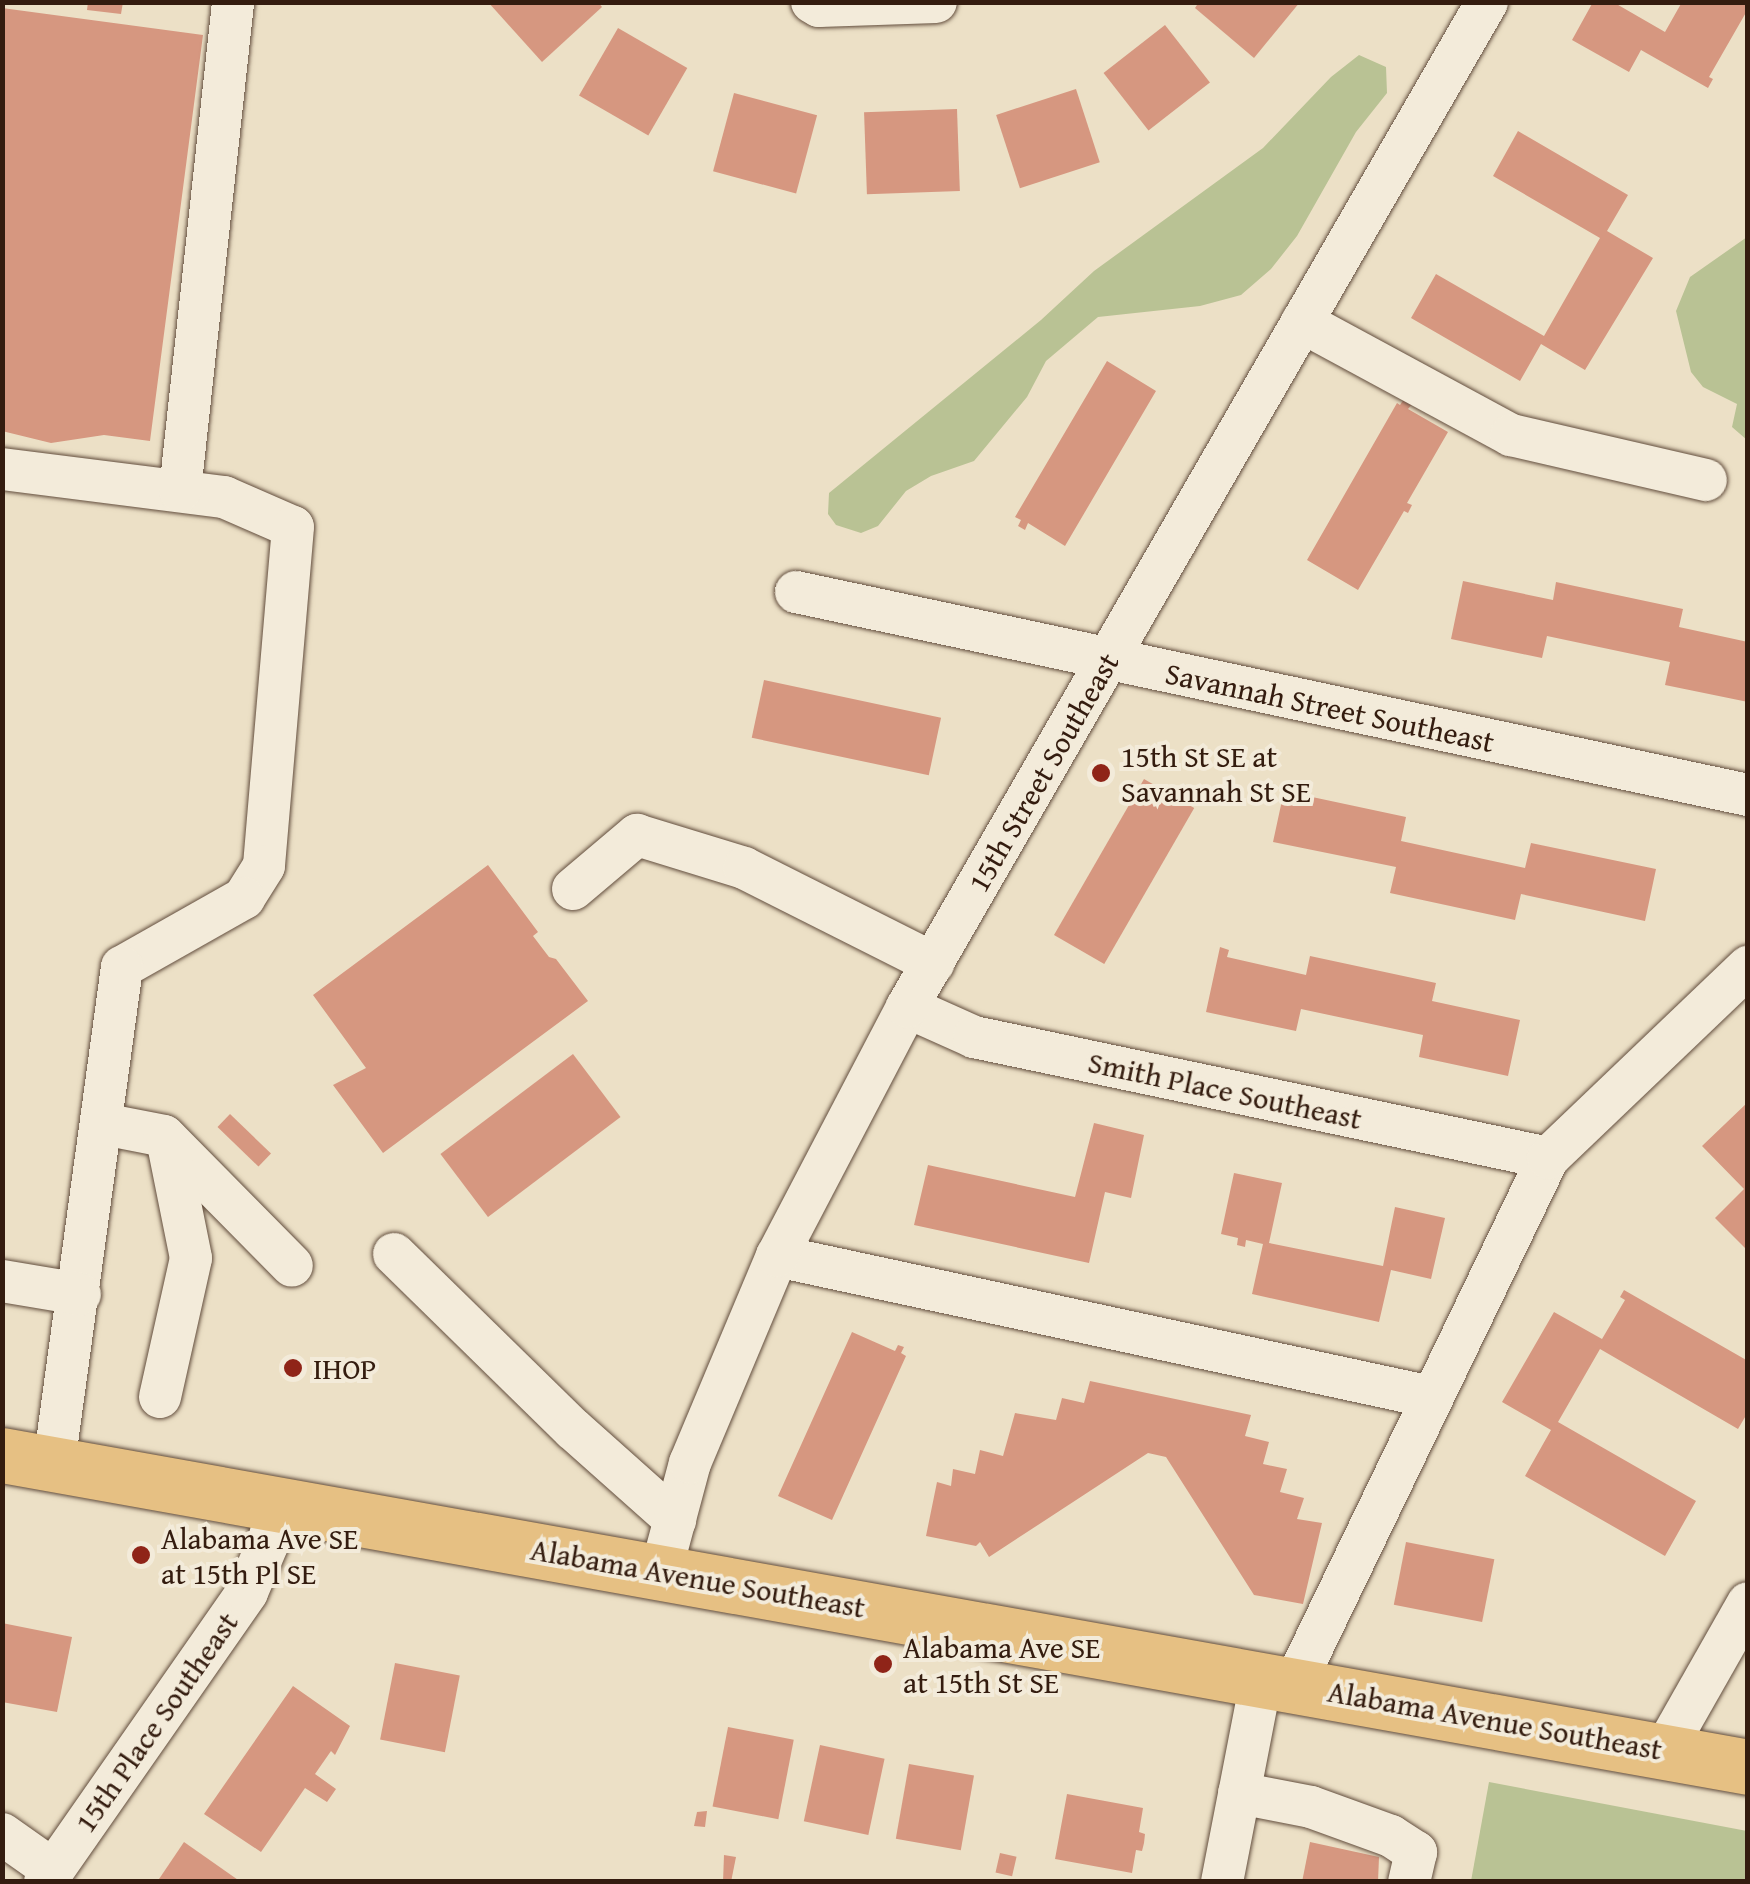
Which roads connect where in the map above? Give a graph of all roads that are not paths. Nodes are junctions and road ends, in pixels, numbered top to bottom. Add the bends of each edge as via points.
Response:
1 (232, 2) edge
2 (812, 2) edge
3 (936, 2) edge
4 (1487, 2) edge
5 (1302, 322) junction
6 (2, 468) edge
7 (1706, 480) dead end
8 (180, 491) junction
9 (796, 592) dead end
10 (1107, 660) junction
11 (1748, 795) edge
12 (573, 888) dead end
13 (933, 963) junction
14 (1748, 967) edge
15 (907, 1007) junction
16 (103, 1124) junction
17 (167, 1139) junction
18 (1548, 1158) junction
19 (394, 1254) dead end
20 (777, 1256) junction
21 (292, 1266) dead end
22 (2, 1280) edge
23 (80, 1294) junction
24 (1430, 1397) junction
25 (160, 1398) dead end
26 (28, 1460) edge
27 (279, 1503) junction
28 (675, 1520) junction
29 (661, 1571) junction
30 (1748, 1603) edge
31 (1279, 1680) junction
32 (1664, 1752) junction
33 (1748, 1767) edge
34 (1240, 1793) junction
35 (2, 1834) edge
36 (49, 1876) edge
37 (1222, 1882) edge
38 (1409, 1882) edge

1 - 8 street
2 - 3 street
4 - 5 street, 15th Street Southeast
5 - 7 street via 1512,436
5 - 10 street, 15th Street Southeast
6 - 8 street
8 - 16 street via 224,496 293,527 264,866 244,898 122,967
9 - 10 street, Savannah Street Southeast
10 - 11 street, Savannah Street Southeast
10 - 13 street, 15th Street Southeast
12 - 13 street via 637,835 744,868
13 - 15 street, 15th Street Southeast
14 - 18 street
15 - 18 street, Smith Place Southeast via 974,1037
15 - 20 street, 15th Street Southeast
16 - 17 street
16 - 23 street
17 - 21 street
17 - 25 street via 192,1258
18 - 24 street
19 - 28 street
20 - 24 street
20 - 28 street, 15th Street Southeast via 690,1462
22 - 23 street
23 - 26 street
24 - 31 street
26 - 27 main road, Alabama Avenue Southeast
27 - 29 main road, Alabama Avenue Southeast
27 - 36 street, 15th Place Southeast via 247,1592
28 - 29 street, 15th Street Southeast
29 - 31 main road, Alabama Avenue Southeast
30 - 32 street
31 - 32 main road, Alabama Avenue Southeast
31 - 34 street
32 - 33 main road, Alabama Avenue Southeast
34 - 37 street
34 - 38 street via 1311,1807 1391,1836 1416,1852
35 - 36 street

